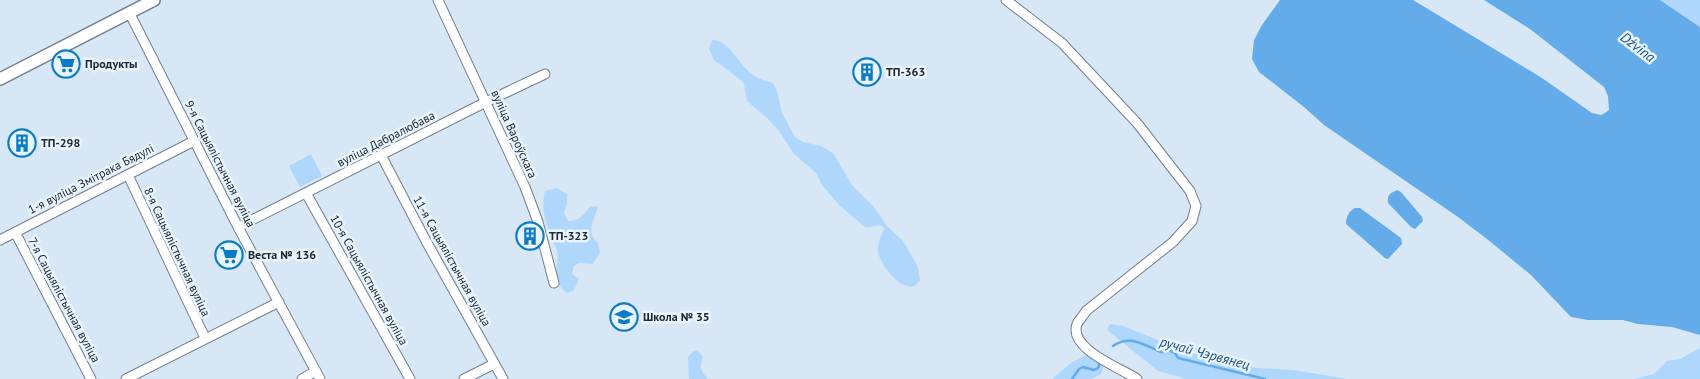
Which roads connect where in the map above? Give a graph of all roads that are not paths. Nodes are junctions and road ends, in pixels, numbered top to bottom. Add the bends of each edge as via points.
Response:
1 (154, 0) edge
2 (438, 0) edge
3 (1006, 0) edge
4 (129, 12) junction
5 (0, 74) edge
6 (545, 74) dead end
7 (0, 79) edge
8 (486, 102) junction
9 (194, 141) junction
10 (381, 155) junction
11 (128, 175) junction
12 (306, 193) junction
13 (238, 227) junction
14 (14, 232) junction
15 (0, 240) edge
16 (554, 283) dead end
17 (279, 302) junction
18 (205, 338) junction
19 (494, 364) junction
20 (318, 375) edge
21 (91, 379) edge
22 (126, 379) edge
23 (302, 379) edge
24 (410, 379) edge
25 (464, 379) edge
26 (503, 379) edge
27 (1136, 379) edge

1 - 4 main road
2 - 8 street, вуліца Вароўскага
3 - 27 street via 1062,43 1137,123 1190,191 1196,206 1192,221 1174,242 1086,311 1077,325 1078,338 1087,350
4 - 5 main road
4 - 7 main road
4 - 9 street, 9-я Сацыялістычная вуліца
6 - 8 street, вуліца Дабралюбава
8 - 10 street, вуліца Дабралюбава
8 - 16 street, вуліца Вароўскага via 525,187
9 - 11 street, 1-я вуліца Змітрака Бядулі
9 - 13 street, 9-я Сацыялістычная вуліца
10 - 12 street, вуліца Дабралюбава
10 - 19 street, 11-я Сацыялістычная вуліца
11 - 14 street, 1-я вуліца Змітрака Бядулі
11 - 18 street, 8-я Сацыялістычная вуліца
12 - 13 street, вуліца Дабралюбава
12 - 24 street, 10-я Сацыялістычная вуліца
13 - 17 street, 9-я Сацыялістычная вуліца
14 - 15 street, 1-я вуліца Змітрака Бядулі
14 - 21 street, 7-я Сацыялістычная вуліца
17 - 18 street
17 - 20 street, 9-я Сацыялістычная вуліца
18 - 22 street
19 - 25 street
19 - 26 street, 11-я Сацыялістычная вуліца
20 - 23 street

